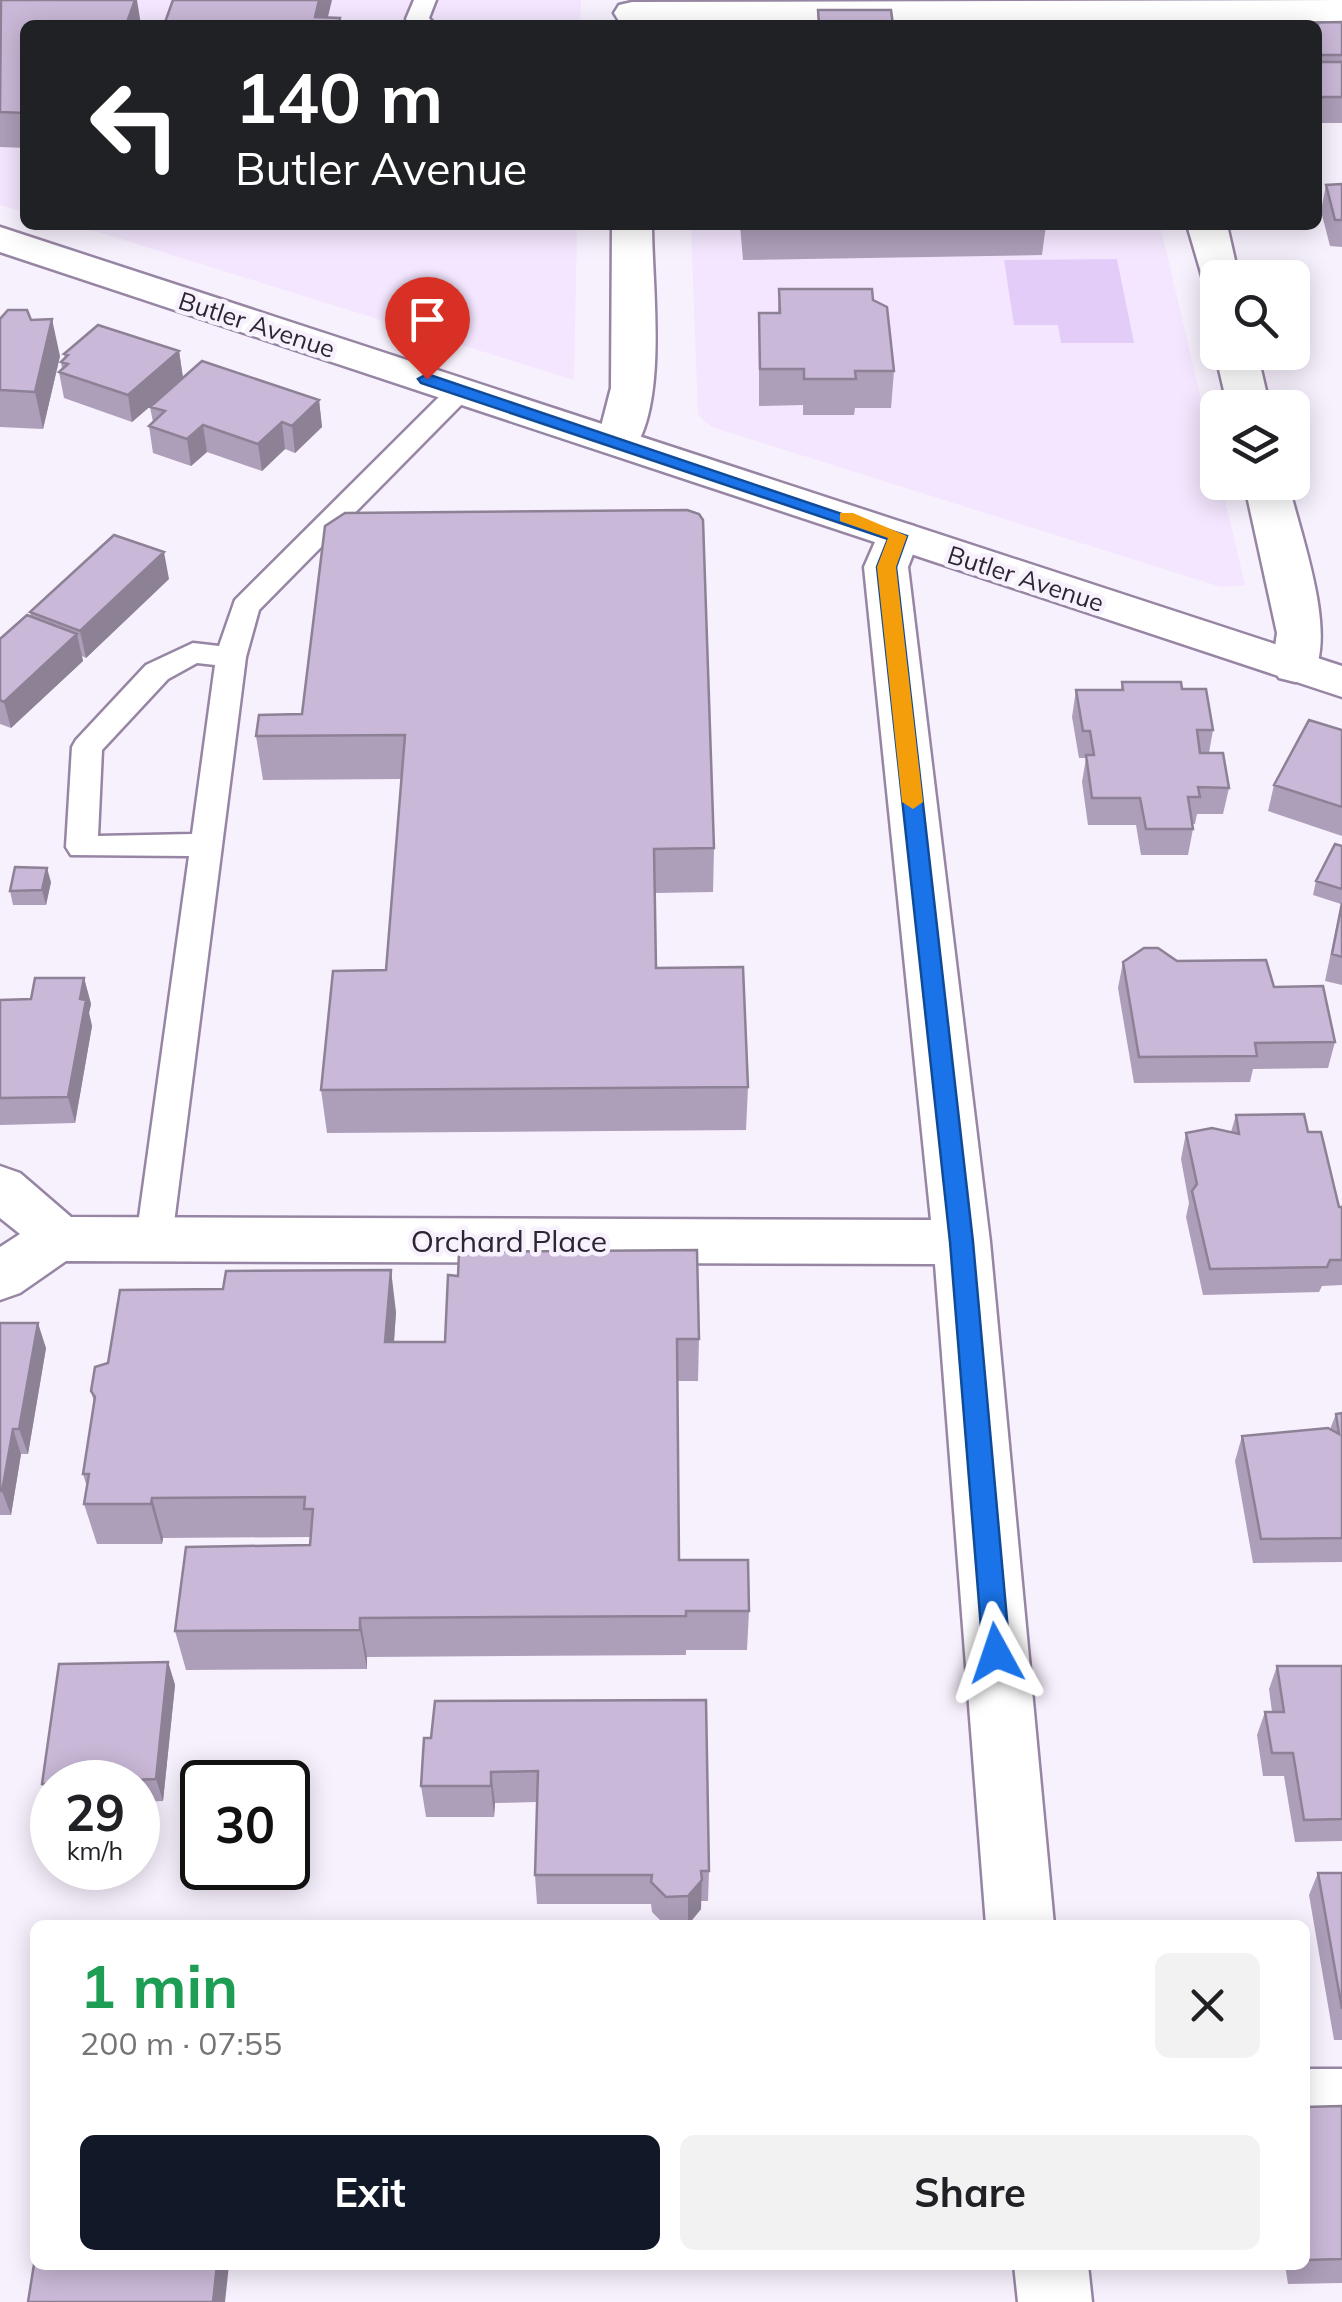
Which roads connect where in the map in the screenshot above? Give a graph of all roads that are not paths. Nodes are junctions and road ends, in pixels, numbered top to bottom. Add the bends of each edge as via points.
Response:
1 (1342, 10) edge
2 (1158, 12) edge
3 (632, 13) edge
4 (632, 230) edge
5 (1207, 230) edge
6 (0, 239) edge
7 (1215, 260) edge
8 (0, 263) edge
9 (83, 268) junction
10 (460, 390) junction
11 (618, 442) junction
12 (1270, 500) edge
13 (898, 536) junction
14 (230, 657) junction
15 (1296, 667) junction
16 (1342, 682) edge
17 (206, 845) junction
18 (0, 1188) edge
19 (56, 1239) junction
20 (154, 1239) junction
21 (962, 1242) junction
22 (0, 1277) edge
23 (1020, 1920) edge
24 (1310, 2091) edge
25 (1342, 2091) edge
26 (1052, 2270) edge
27 (1055, 2302) edge

1 - 2 street
2 - 3 street
4 - 11 street via 632,388
5 - 7 street
6 - 9 street
8 - 9 street
9 - 10 street, Butler Avenue
10 - 11 street, Butler Avenue
10 - 14 lane via 246,608
11 - 13 street, Butler Avenue
12 - 15 street via 1300,634
13 - 15 street, Butler Avenue
13 - 21 street via 886,567
14 - 17 lane
14 - 17 lane via 193,654 157,672 87,747 82,847
15 - 16 street, Butler Avenue
17 - 20 lane
18 - 19 street
19 - 20 street, Orchard Place
19 - 22 street
20 - 21 street, Orchard Place
21 - 23 street
24 - 25 lane
26 - 27 street

